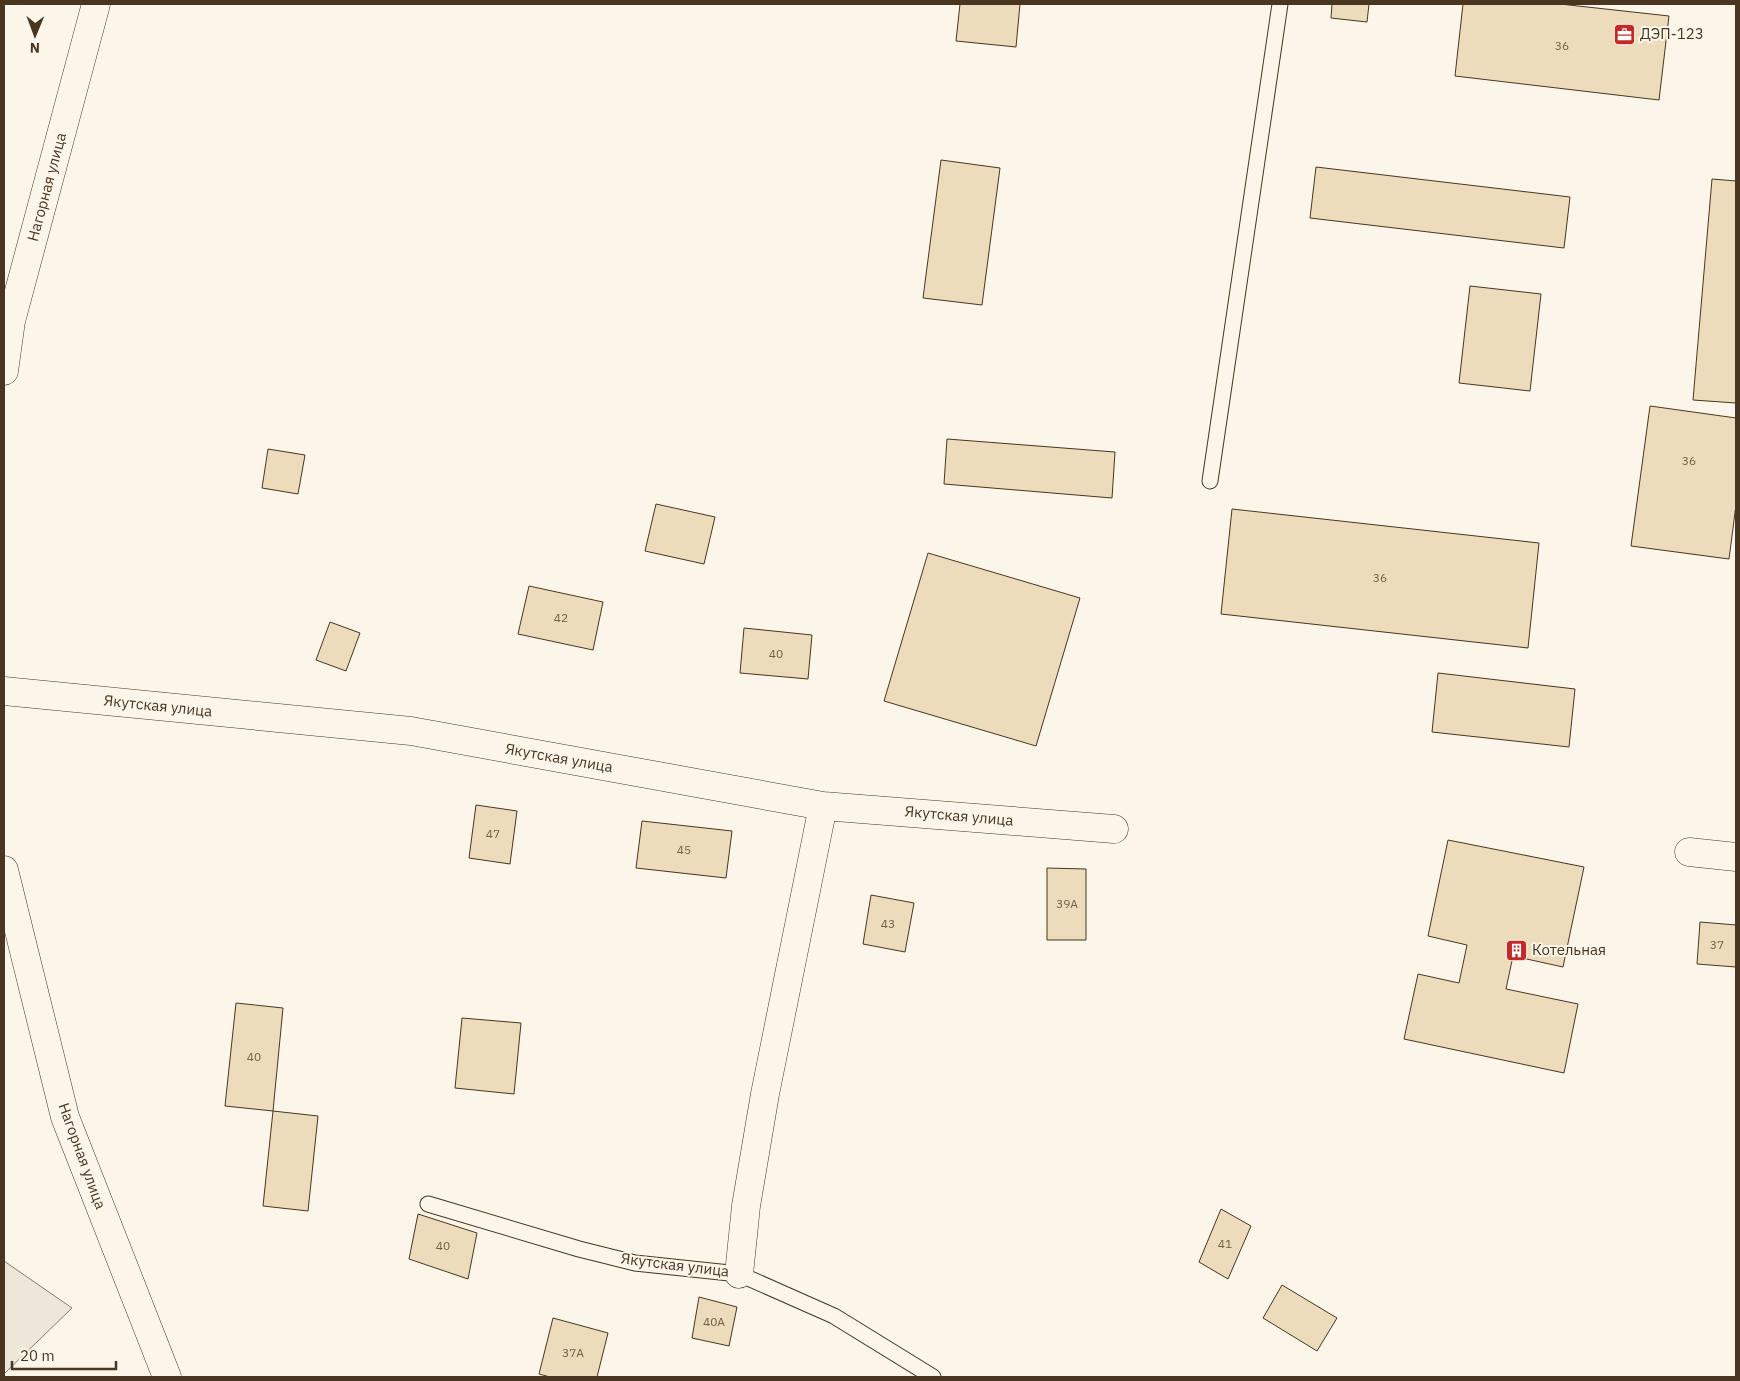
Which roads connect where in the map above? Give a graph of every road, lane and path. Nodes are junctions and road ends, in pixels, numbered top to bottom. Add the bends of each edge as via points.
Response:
1 (96, 4) edge
2 (1280, 4) edge
3 (4, 371) edge
4 (1210, 481) dead end
5 (4, 691) edge
6 (823, 806) junction
7 (1114, 828) dead end
8 (1689, 852) dead end
9 (1736, 857) edge
10 (4, 870) edge
11 (16, 969) edge
12 (428, 1204) dead end
13 (739, 1274) junction
14 (167, 1377) edge
15 (934, 1377) edge

1 - 3 street, Нагорная улица via 11,321
2 - 4 lane
5 - 6 street, Якутская улица via 411,731
6 - 7 street, Якутская улица
6 - 13 street via 765,1094 746,1206
8 - 9 street
10 - 11 street, Нагорная улица
11 - 14 street, Нагорная улица via 65,1117
12 - 13 lane, Якутская улица via 635,1263
13 - 15 lane, Якутская улица via 834,1316

